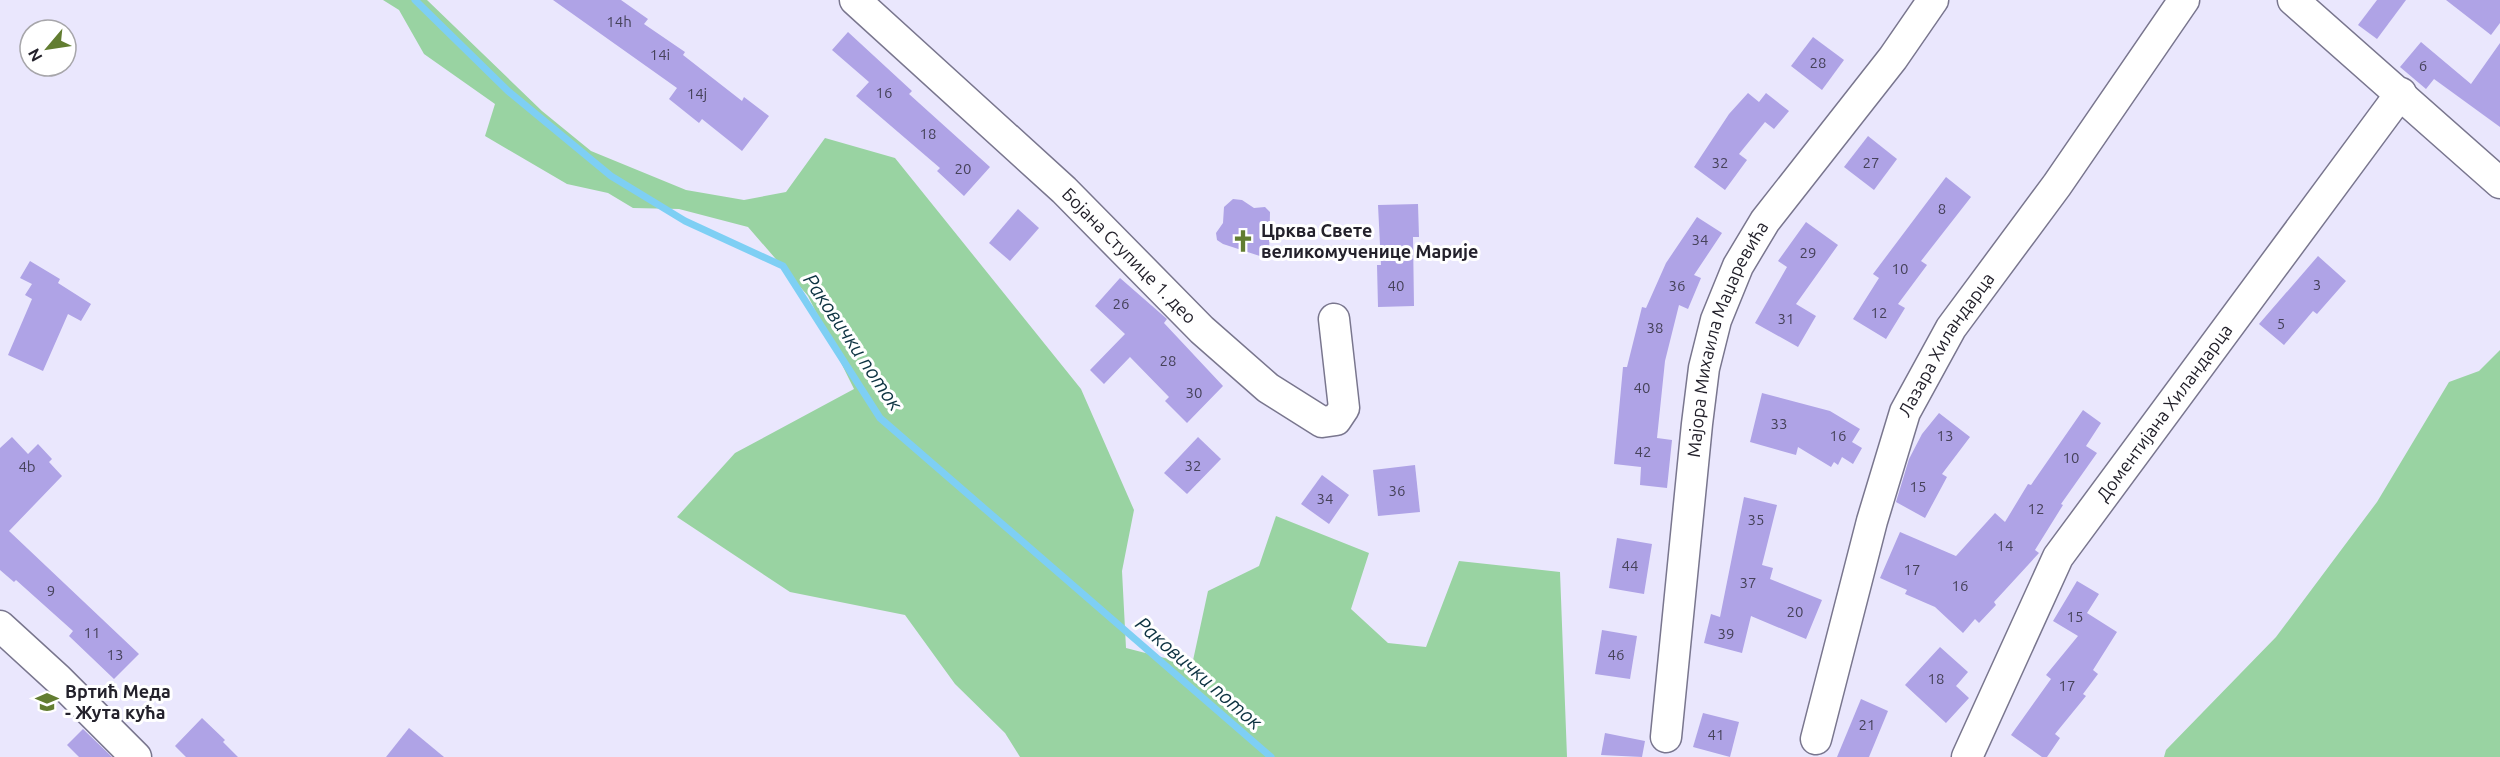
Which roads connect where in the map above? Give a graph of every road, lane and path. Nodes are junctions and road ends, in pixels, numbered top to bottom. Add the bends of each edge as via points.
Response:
1 (855, 0) edge
2 (1934, 0) edge
3 (2184, 0) edge
4 (2294, 0) edge
5 (2401, 93) junction
6 (2500, 183) edge
7 (1334, 319) dead end
8 (0, 626) edge
9 (1665, 737) dead end
10 (1816, 739) dead end
11 (136, 757) edge
12 (1967, 757) edge

1 - 7 street, Бојана Ступице 1. део via 1064,190 1202,330 1268,388 1322,422 1336,420 1344,408
2 - 9 street, Мајора Михаила Маџаревића via 1765,221 1738,266 1716,320 1704,368 1697,424
3 - 10 street, Лазара Хиландарца via 2057,185 1951,328 1905,412 1872,521
4 - 5 street
5 - 6 street
5 - 12 street, Доментијана Хиландарца via 2058,557
8 - 11 street

